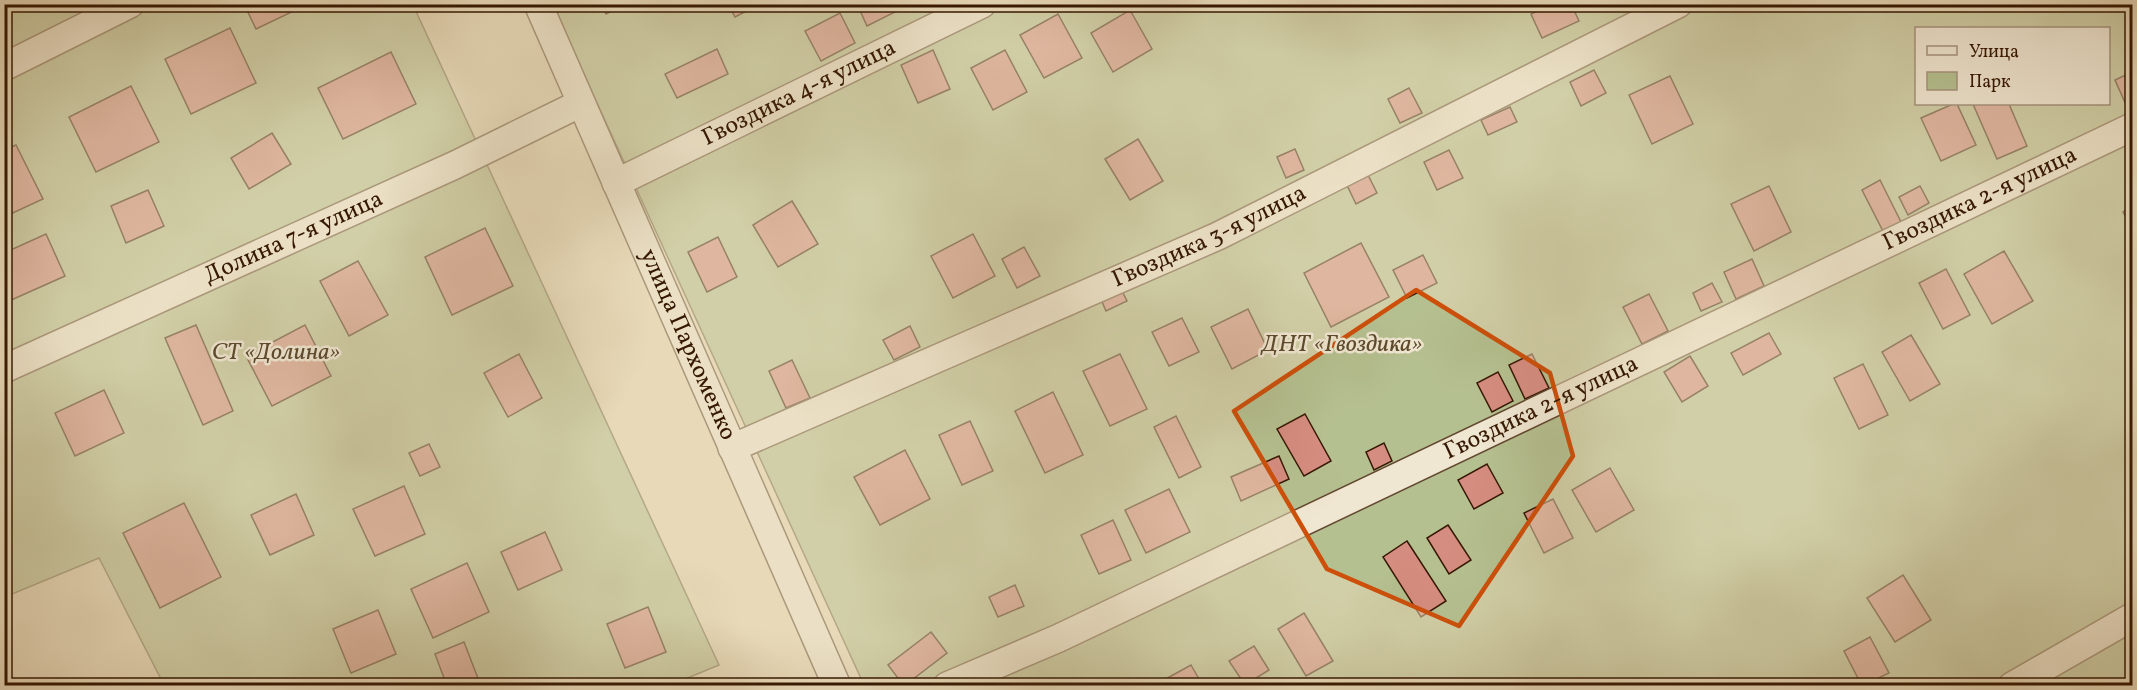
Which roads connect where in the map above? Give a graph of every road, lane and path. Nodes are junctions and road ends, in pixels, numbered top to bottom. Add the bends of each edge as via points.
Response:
1 (130, 4) edge
2 (538, 4) edge
3 (982, 4) edge
4 (1678, 4) edge
5 (4, 67) edge
6 (581, 103) junction
7 (2133, 127) edge
8 (616, 183) junction
9 (4, 369) edge
10 (732, 448) junction
11 (2133, 617) edge
12 (837, 686) edge
13 (946, 686) edge
14 (2012, 686) edge

1 - 5 street
2 - 6 street, улица Пархоменко
3 - 8 street, Гвоздика 4-я улица
4 - 10 street, Гвоздика 3-я улица via 1218,236
6 - 8 street, улица Пархоменко
6 - 9 street, Долина 7-я улица via 455,165
7 - 13 street, Гвоздика 2-я улица via 1059,638
8 - 10 street, улица Пархоменко
10 - 12 street, улица Пархоменко
11 - 14 street

